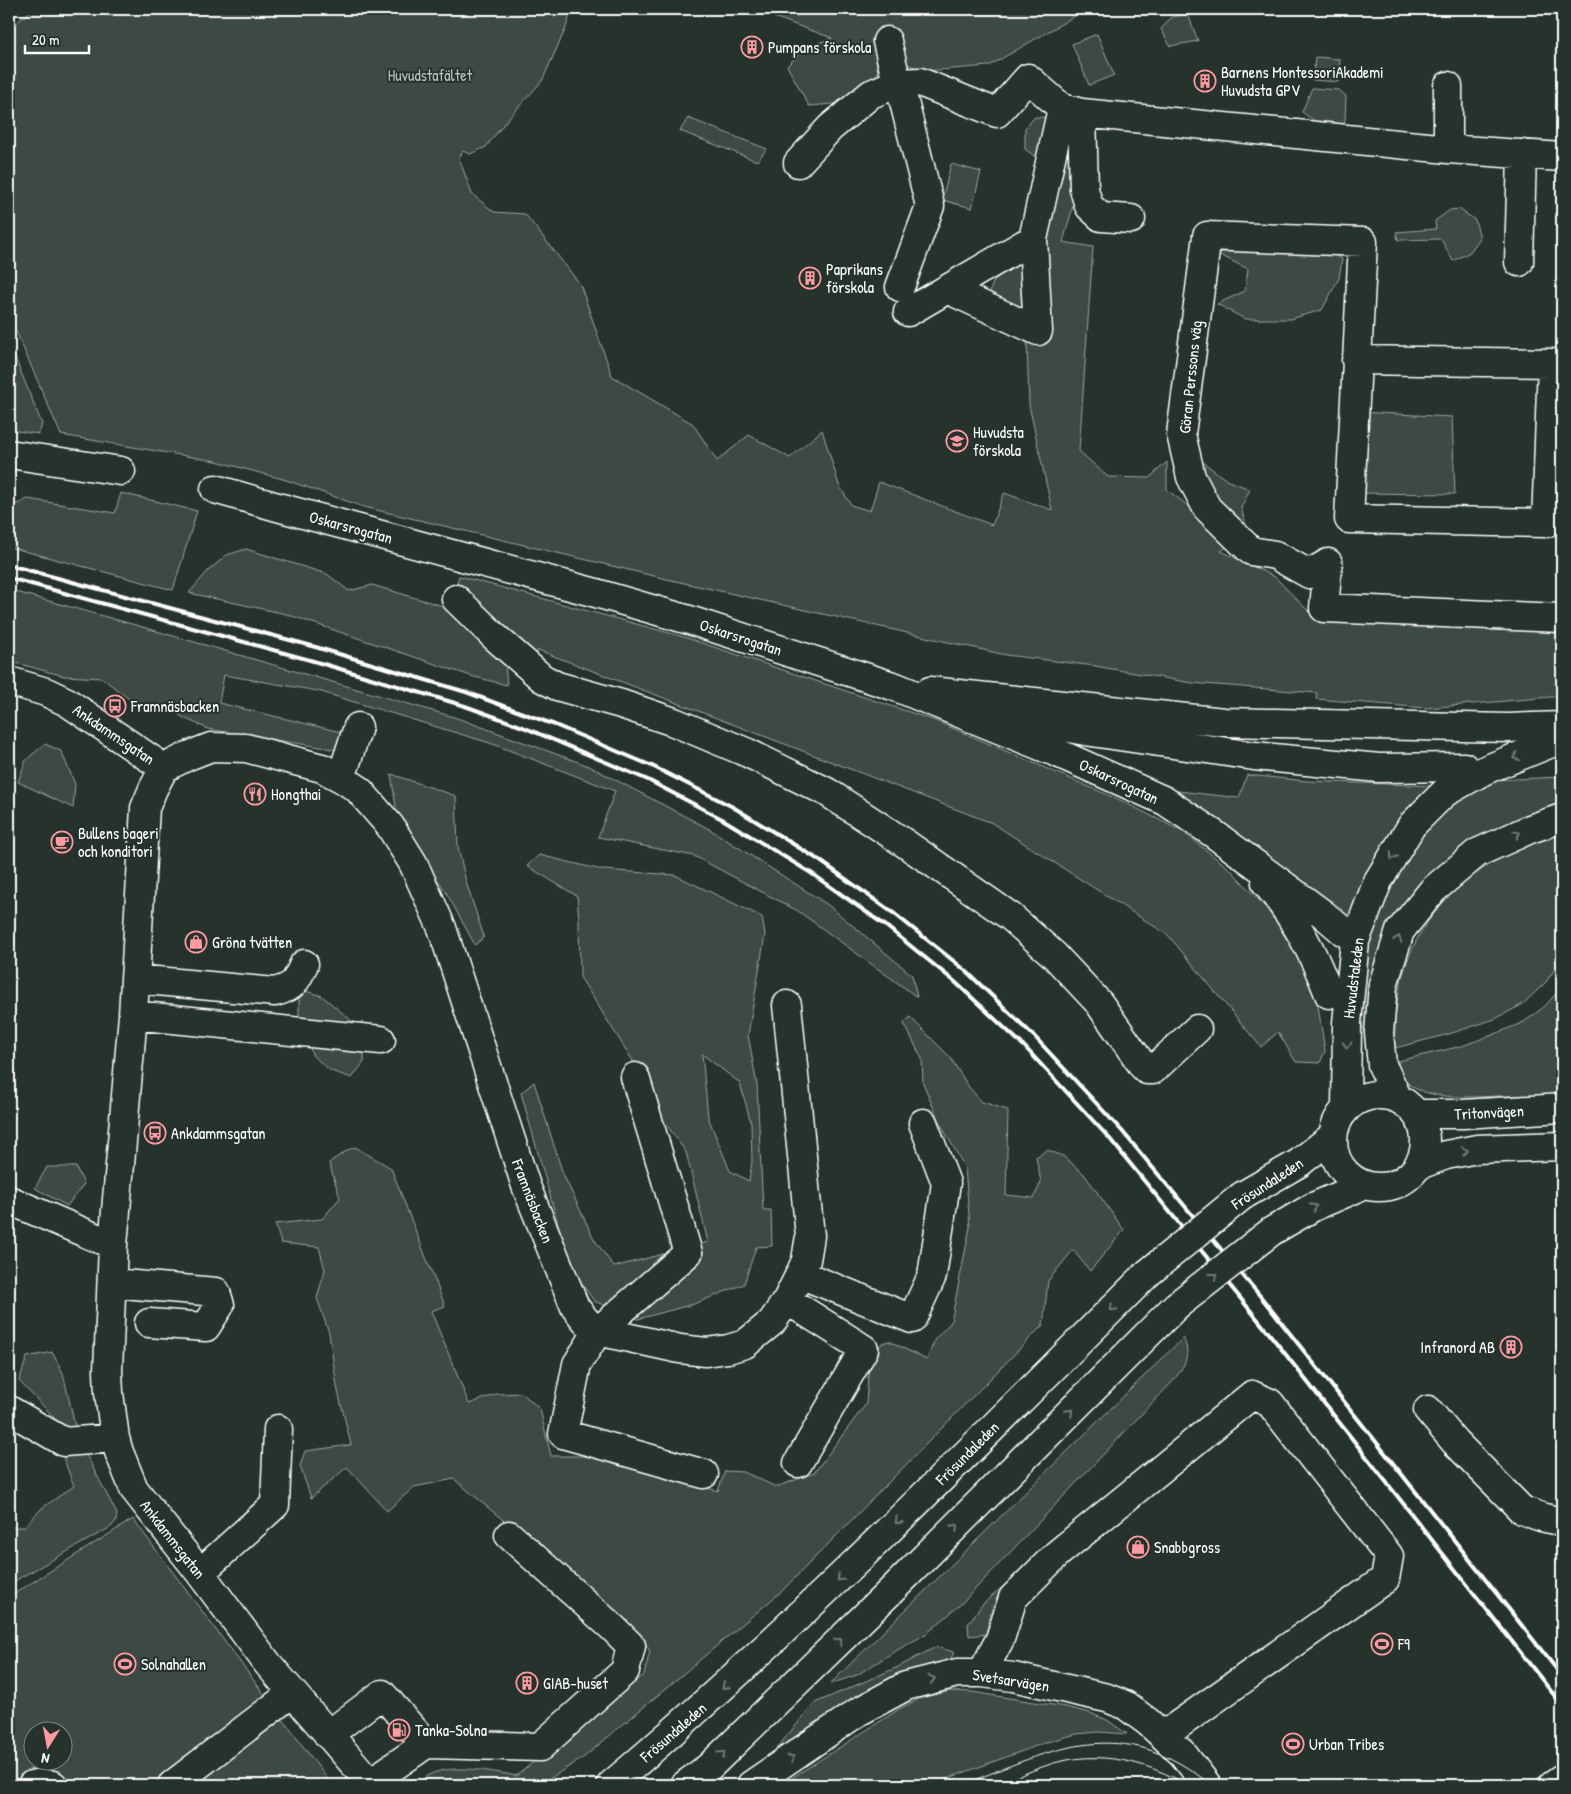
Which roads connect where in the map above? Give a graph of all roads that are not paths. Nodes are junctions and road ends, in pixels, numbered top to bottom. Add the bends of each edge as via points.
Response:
1 (888, 41) dead end
2 (897, 83) junction
3 (1448, 86) dead end
4 (1072, 111) junction
5 (1448, 149) junction
6 (1522, 154) junction
7 (1562, 157) edge
8 (798, 163) dead end
9 (1131, 219) dead end
10 (1033, 239) junction
11 (1519, 262) dead end
12 (900, 287) dead end
13 (947, 289) junction
14 (908, 312) dead end
15 (1356, 360) junction
16 (9, 454) edge
17 (121, 471) dead end
18 (215, 489) dead end
19 (456, 599) dead end
20 (1562, 618) edge
21 (9, 681) edge
22 (896, 687) junction
23 (1562, 710) edge
24 (1562, 726) edge
25 (358, 727) dead end
26 (1508, 728) junction
27 (1562, 741) edge
28 (1464, 767) dead end
29 (164, 768) junction
30 (341, 778) junction
31 (1562, 818) edge
32 (1240, 854) junction
33 (1344, 932) dead end
34 (304, 964) dead end
35 (135, 979) junction
36 (1330, 994) dead end
37 (787, 1005) dead end
38 (133, 1015) junction
39 (1198, 1029) dead end
40 (381, 1040) dead end
41 (635, 1078) dead end
42 (1407, 1106) junction
43 (1562, 1108) edge
44 (1346, 1109) junction
45 (923, 1123) dead end
46 (1334, 1136) junction
47 (1562, 1146) edge
48 (1419, 1165) junction
49 (1364, 1184) junction
50 (9, 1200) edge
51 (113, 1245) junction
52 (800, 1274) junction
53 (112, 1283) junction
54 (787, 1300) junction
55 (150, 1323) dead end
56 (598, 1331) junction
57 (9, 1410) edge
58 (1428, 1410) dead end
59 (278, 1428) dead end
60 (116, 1438) junction
61 (798, 1463) dead end
62 (704, 1474) dead end
63 (1562, 1522) edge
64 (509, 1535) dead end
65 (200, 1573) junction
66 (982, 1673) junction
67 (292, 1693) junction
68 (328, 1735) junction
69 (1164, 1736) junction
70 (426, 1744) junction
71 (1562, 1778) edge
72 (32, 1785) edge
73 (53, 1785) edge
74 (172, 1785) edge
75 (371, 1785) edge
76 (611, 1785) edge
77 (685, 1785) edge
78 (751, 1785) edge
79 (1207, 1785) edge
80 (1552, 1785) edge

1 - 2 street
2 - 4 street via 920,82 997,113 1028,78
2 - 8 street via 871,94 830,128
2 - 12 street via 930,206
3 - 5 street
4 - 5 street
4 - 9 street via 1089,206 1101,217
4 - 10 street
5 - 6 street
6 - 7 street
6 - 11 street
10 - 13 street
10 - 13 street via 1038,331
13 - 14 street
15 - 15 street, Göran Perssons väg via 1552,363 1546,523 1349,519
15 - 20 street, Göran Perssons väg via 1363,242 1207,236 1181,434 1191,477 1207,508 1251,552 1275,555 1309,574 1328,563 1324,608
16 - 17 street
18 - 22 street, Oskarsrogatan via 596,592
19 - 39 street via 542,678 557,686 674,722 748,753 827,792 906,844 1011,916 1054,955 1099,1003 1147,1070 1154,1070
21 - 29 street, Ankdammsgatan via 67,702
22 - 26 street via 1224,722
22 - 28 street via 951,703 1085,731 1236,753 1379,768
22 - 32 street, Oskarsrogatan via 1165,801
23 - 26 street via 1554,710
24 - 26 street
25 - 30 street
27 -> 44 street, Huvudstaleden via 1485,770 1444,793 1412,825 1378,881 1355,941 1348,1023
29 - 30 street, Framnäsbacken via 211,747 246,748 322,768
29 - 35 street, Ankdammsgatan via 145,808
30 - 56 street, Framnäsbacken via 358,789 390,826 429,896 526,1186 575,1307
42 -> 31 street, Huvudstaleden via 1382,1065 1379,1033 1382,985 1400,931 1433,890 1477,853
32 - 33 street, Oskarsrogatan
32 - 36 street, Oskarsrogatan via 1282,902 1301,930
34 - 35 street via 296,982 275,992
35 - 38 street, Ankdammsgatan
37 - 52 street via 810,1236
38 - 40 street
38 - 51 street, Ankdammsgatan
41 - 56 street via 688,1253
42 - 43 street, Tritonvägen via 1463,1114
42 - 44 street via 1386,1096 1372,1096 1358,1100
42 - 48 street via 1423,1125 1424,1151
44 - 46 street
45 - 52 street via 946,1182 932,1276 912,1319
46 - 49 street via 1334,1151 1340,1166 1350,1177
46 -> 76 street, Frösundaleden, bridge via 1299,1162 1242,1196 1148,1273 761,1653
48 -> 47 street via 1477,1149
48 - 49 street via 1395,1185 1379,1187
77 -> 49 street, bridge via 709,1767 894,1588 1176,1306 1272,1231 1313,1207
50 - 51 street
51 - 53 street, Ankdammsgatan
52 - 54 street
53 - 55 street via 216,1292 220,1305 206,1327
53 - 60 street, Ankdammsgatan via 108,1370
54 - 56 street via 772,1322 757,1335 745,1344 728,1349 706,1352 680,1350
54 - 61 street via 864,1349
56 - 62 street via 577,1364 563,1434
57 - 60 street via 64,1442
58 - 63 street via 1522,1510
59 - 65 street via 275,1505
60 - 65 street, Ankdammsgatan via 134,1490
64 - 70 street via 631,1646 625,1671 540,1747
65 - 67 street, Ankdammsgatan
66 - 69 street, Svetsarvägen via 1107,1698 1125,1705
66 - 69 street via 1000,1640 1013,1598 1057,1554 1252,1395 1270,1403 1389,1556 1385,1579
78 -> 66 street, Svetsarvägen via 858,1712 906,1686 958,1673
67 - 68 street, Ankdammsgatan
67 - 74 street
68 - 70 street via 382,1694
68 - 75 street, Ankdammsgatan
69 - 79 street, Svetsarvägen
70 - 75 street
71 - 80 street
72 - 73 street

